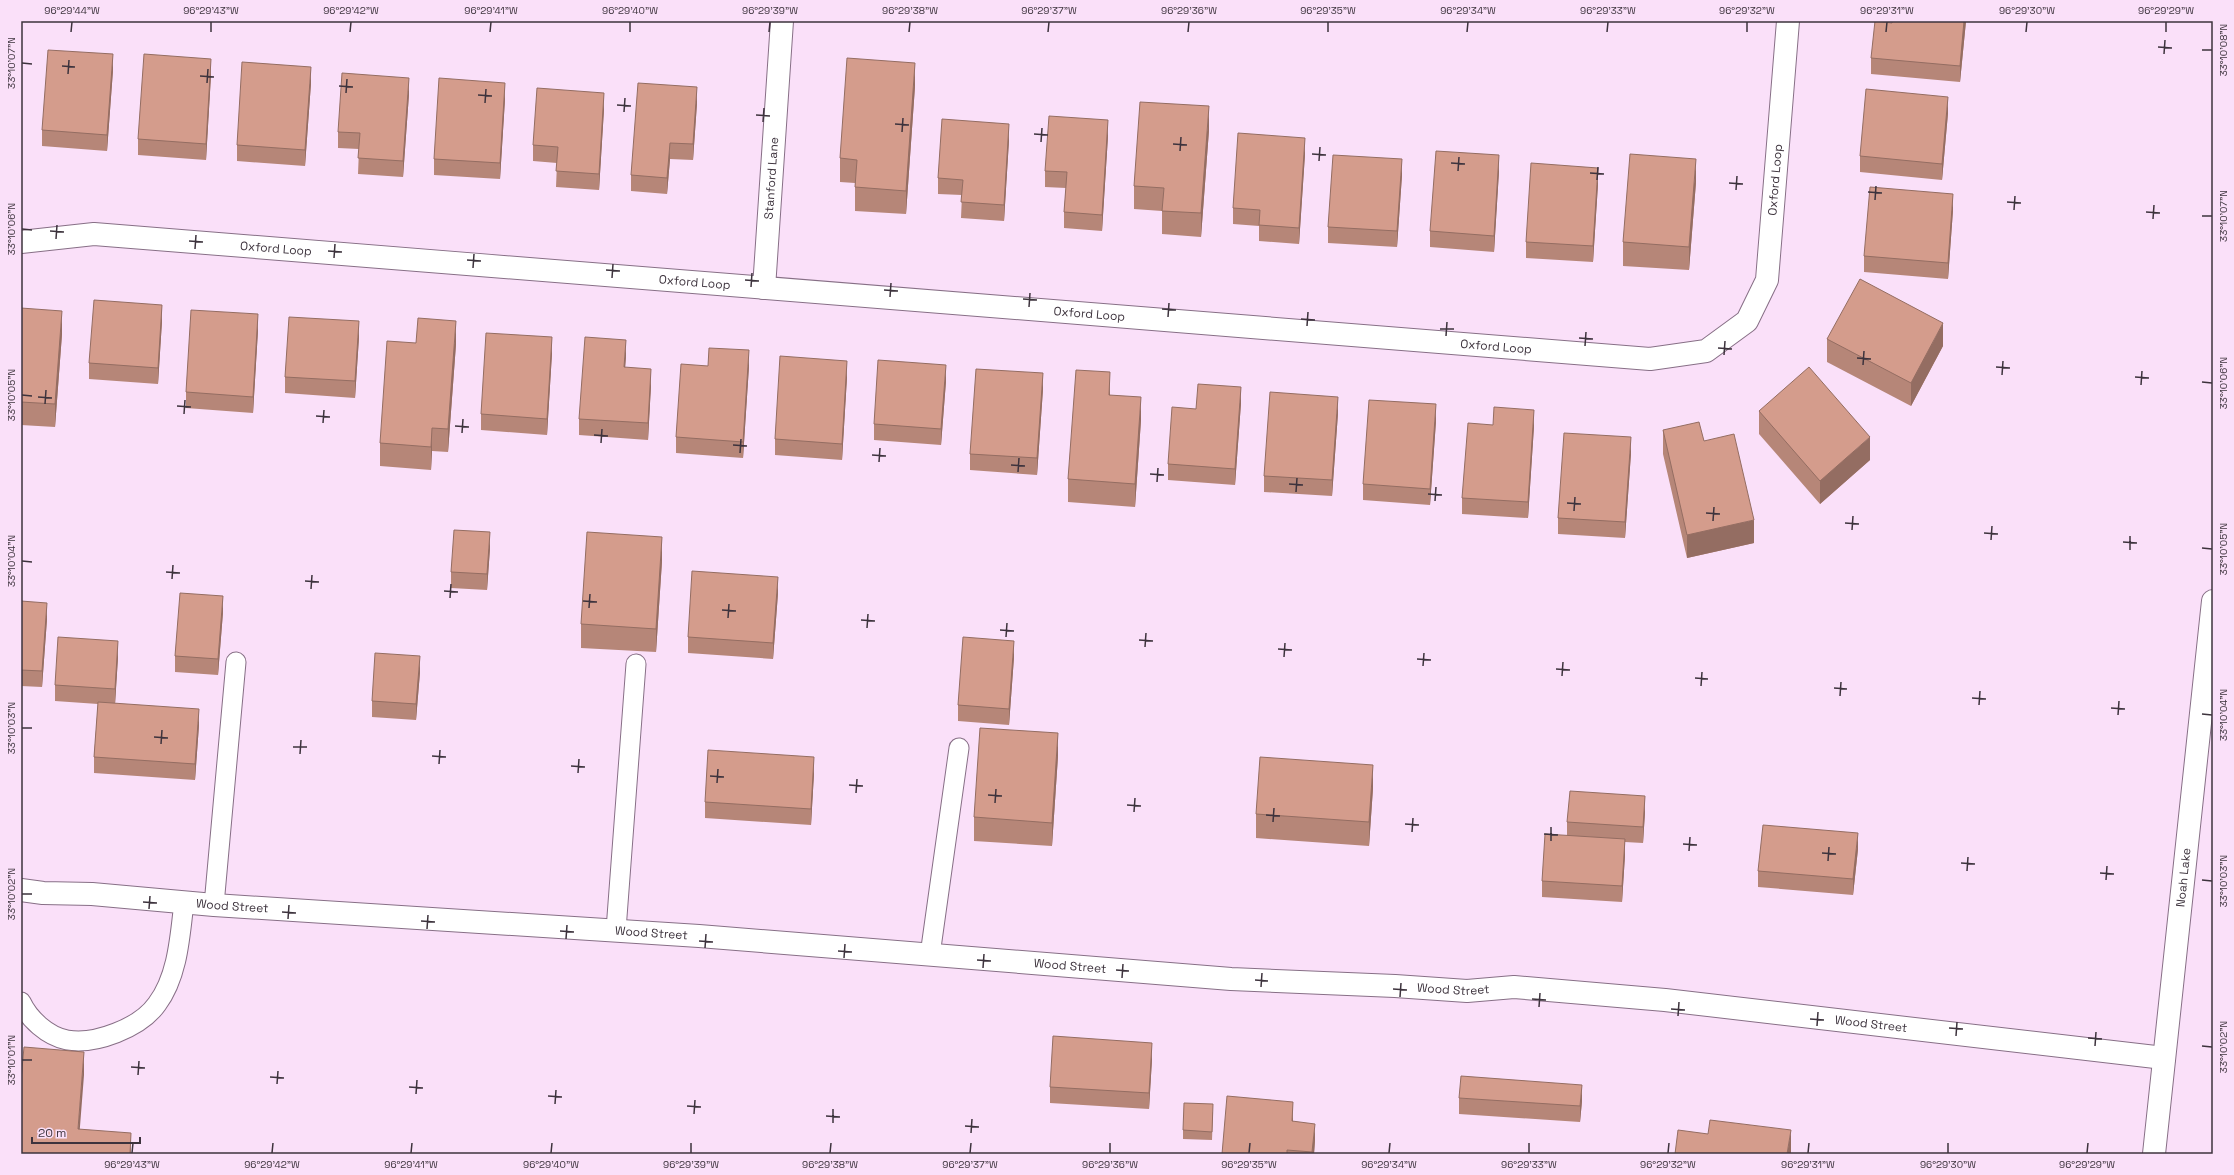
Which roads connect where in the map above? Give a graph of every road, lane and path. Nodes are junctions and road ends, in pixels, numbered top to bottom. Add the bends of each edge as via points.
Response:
1 (782, 21) edge
2 (1788, 21) edge
3 (21, 242) edge
4 (764, 288) junction
5 (2213, 600) edge
6 (236, 662) dead end
7 (636, 664) dead end
8 (959, 748) dead end
9 (21, 891) edge
10 (184, 902) junction
11 (214, 905) junction
12 (616, 930) junction
13 (930, 955) junction
14 (21, 1002) edge
15 (2164, 1058) junction
16 (2154, 1154) edge

1 - 4 street, Stanford Lane
2 - 4 street, Oxford Loop via 1767,280 1747,322 1706,351 1650,359
3 - 4 street, Oxford Loop via 94,234
5 - 15 street, Noah Lake
6 - 11 lane
7 - 12 lane
8 - 13 lane
9 - 10 street, Wood Street
10 - 11 street, Wood Street
10 - 14 lane via 180,938 171,976 158,1004 135,1025 82,1041 65,1040 39,1026 27,1015
11 - 12 street, Wood Street
12 - 13 street, Wood Street
13 - 15 street, Wood Street via 1231,979 1467,991 1514,987 1657,999
15 - 16 street, Noah Lake

